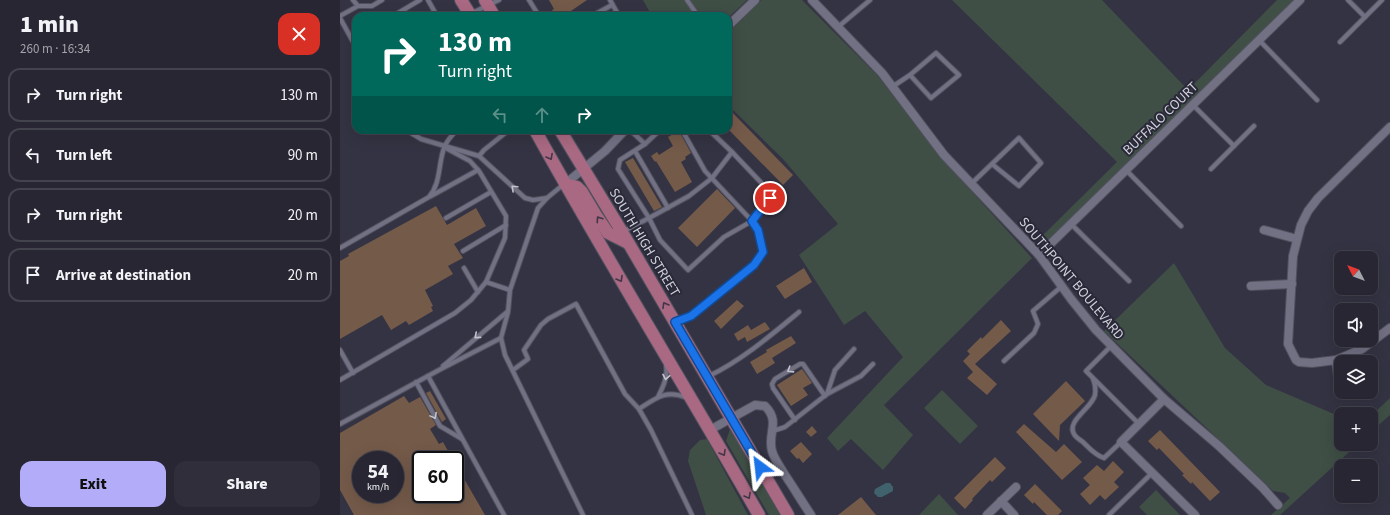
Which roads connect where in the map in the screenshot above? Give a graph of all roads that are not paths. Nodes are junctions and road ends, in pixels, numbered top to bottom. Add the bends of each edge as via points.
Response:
1 (353, 0) edge
2 (382, 0) edge
3 (420, 0) edge
4 (428, 0) edge
5 (461, 0) edge
6 (499, 0) edge
7 (529, 0) edge
8 (610, 0) edge
9 (687, 0) edge
10 (754, 0) edge
11 (812, 0) edge
12 (870, 0) edge
13 (1300, 0) edge
14 (1348, 0) edge
15 (1382, 0) edge
16 (612, 4) junction
17 (358, 6) junction
18 (489, 7) edge
19 (400, 12) edge
20 (435, 12) edge
21 (468, 12) edge
22 (477, 12) edge
23 (536, 12) edge
24 (599, 12) edge
25 (616, 12) edge
26 (695, 12) edge
27 (340, 17) edge
28 (1365, 17) junction
29 (732, 22) edge
30 (838, 27) junction
31 (352, 36) edge
32 (1259, 40) junction
33 (1340, 42) dead end
34 (910, 74) junction
35 (892, 87) junction
36 (1317, 100) dead end
37 (1192, 105) junction
38 (1254, 126) dead end
39 (1390, 127) edge
40 (413, 134) edge
41 (454, 134) edge
42 (504, 134) edge
43 (537, 134) edge
44 (562, 134) edge
45 (621, 134) edge
46 (634, 134) edge
47 (656, 134) edge
48 (684, 134) edge
49 (713, 134) edge
50 (645, 144) junction
51 (444, 146) junction
52 (1234, 146) junction
53 (635, 151) junction
54 (732, 152) junction
55 (479, 156) junction
56 (992, 164) junction
57 (583, 169) junction
58 (1211, 169) dead end
59 (478, 170) junction
60 (1126, 170) junction
61 (712, 178) junction
62 (565, 184) junction
63 (971, 184) junction
64 (491, 192) junction
65 (428, 197) junction
66 (547, 198) junction
67 (668, 208) junction
68 (446, 218) dead end
69 (649, 218) junction
70 (752, 221) junction
71 (1071, 224) junction
72 (506, 225) junction
73 (1181, 226) dead end
74 (1264, 230) dead end
75 (625, 237) junction
76 (1297, 239) junction
77 (340, 248) edge
78 (463, 251) dead end
79 (1039, 255) junction
80 (464, 268) dead end
81 (1129, 281) dead end
82 (486, 282) junction
83 (1292, 284) junction
84 (1062, 286) junction
85 (1251, 286) dead end
86 (510, 290) junction
87 (478, 292) junction
88 (508, 312) junction
89 (799, 312) dead end
90 (675, 322) junction
91 (1390, 328) edge
92 (501, 338) junction
93 (1111, 346) junction
94 (854, 349) dead end
95 (340, 350) edge
96 (665, 355) junction
97 (1348, 355) edge
98 (1334, 360) edge
99 (1004, 361) dead end
100 (873, 364) dead end
101 (439, 370) junction
102 (513, 370) junction
103 (353, 372) junction
104 (428, 376) junction
105 (706, 377) junction
106 (1093, 379) junction
107 (340, 380) edge
108 (416, 382) junction
109 (826, 395) junction
110 (658, 397) junction
111 (1164, 399) junction
112 (692, 400) junction
113 (639, 409) junction
114 (731, 418) junction
115 (795, 420) junction
116 (340, 424) edge
117 (1139, 424) junction
118 (710, 430) junction
119 (772, 431) junction
120 (463, 440) junction
121 (1121, 442) junction
122 (1152, 473) junction
123 (1016, 487) dead end
124 (1001, 502) junction
125 (1278, 505) dead end
126 (504, 515) edge
127 (583, 515) edge
128 (692, 515) edge
129 (759, 515) edge
130 (788, 515) edge
131 (811, 515) edge
132 (988, 515) edge
133 (1014, 515) edge
134 (1109, 515) edge
135 (1195, 515) edge

1 - 17 lane
2 - 17 lane via 372,6
3 - 19 lane
4 - 20 lane
5 - 21 main road
6 - 18 lane
7 - 23 lane
8 - 16 lane
9 - 26 lane
10 - 29 street
11 - 30 street, SOUTHPOINT BOULEVARD
12 - 30 lane
13 - 32 street, BUFFALO COURT
14 - 28 lane
15 - 28 lane
16 - 24 lane
16 - 25 lane
17 - 27 lane
18 - 22 lane
27 - 31 lane
28 - 33 lane
30 - 35 street, SOUTHPOINT BOULEVARD
32 - 36 lane
32 - 37 street, BUFFALO COURT
34 - 34 lane via 936,53 959,75 931,98
34 - 35 lane
35 - 63 street, SOUTHPOINT BOULEVARD via 944,155
37 - 52 lane
37 - 60 street, BUFFALO COURT
38 - 52 lane
39 - 76 street via 1318,198 1301,225
40 - 51 lane
41 - 51 lane
42 - 55 lane
43 -> 62 main road
44 - 57 main road, SOUTH HIGH STREET
45 - 57 street
46 - 50 lane
47 - 50 lane
48 - 61 lane via 694,154
49 - 54 lane
50 - 53 lane
51 - 55 lane
51 - 59 lane via 470,161
51 - 65 lane via 437,183
52 - 58 lane
53 - 67 lane
53 - 69 lane via 620,160 618,169
54 - 61 lane
54 - 70 lane via 770,192 770,198
66 -> 55 lane via 525,198
56 - 56 lane via 1019,138 1041,163 1019,186
56 - 63 lane
57 - 62 street
57 - 75 main road, SOUTH HIGH STREET
59 - 64 lane
59 - 65 lane
60 - 71 street, BUFFALO COURT
60 - 73 lane
61 - 67 lane
61 - 70 lane
62 - 66 lane
75 -> 62 main road via 608,233 582,192 577,187
62 -> 96 main road
63 - 79 street, SOUTHPOINT BOULEVARD
64 - 68 lane
64 - 72 lane via 506,216
65 - 77 lane
66 - 86 lane via 538,208
67 - 69 lane
69 - 70 lane via 660,240 688,270 724,237
69 - 75 lane
70 - 90 lane via 758,230 763,252 754,265 691,316
71 - 79 street, BUFFALO COURT
71 - 81 lane
72 - 78 lane
72 - 82 lane via 505,238
74 - 76 street
90 -> 75 main road, SOUTH HIGH STREET
76 - 83 street via 1293,256
79 - 84 street, SOUTHPOINT BOULEVARD
80 - 87 lane
82 - 86 lane
82 - 87 lane
83 - 85 street
83 - 98 street via 1288,344 1293,356 1300,362 1312,364
84 - 93 street, SOUTHPOINT BOULEVARD via 1079,310
84 - 99 lane via 1033,311 1038,324 1034,333
86 - 88 lane
87 - 103 lane via 455,313
88 - 92 lane
88 -> 101 lane
89 - 105 lane via 729,366
90 - 105 main road, SOUTH HIGH STREET
91 - 97 street via 1362,349
92 - 101 lane
92 - 102 lane via 505,355
93 - 106 lane via 1086,371
93 - 111 street, SOUTHPOINT BOULEVARD
94 - 109 lane via 835,370
95 - 103 lane
96 -> 110 lane via 667,372
96 - 112 main road
100 - 109 lane via 861,376
101 - 104 lane
102 - 113 lane via 528,359 524,350 541,325 576,304 625,394
102 - 127 lane
103 - 107 lane
104 - 108 lane
104 - 120 lane
105 - 114 main road, SOUTH HIGH STREET
106 - 117 lane
106 - 121 lane via 1095,394 1091,403 1075,421 1072,428 1075,435 1104,458
108 - 116 lane
108 -> 120 lane via 440,426
109 - 115 lane
109 -> 115 lane via 803,364 776,379 772,384 773,388
110 - 112 lane via 669,393 680,394
110 - 113 lane
111 - 117 street
111 - 125 street, SOUTHPOINT BOULEVARD via 1219,446
112 - 118 main road
113 - 128 lane
114 - 118 street
114 - 119 street via 755,405 765,406 772,414
114 - 130 main road, SOUTH HIGH STREET
115 - 119 lane via 785,427
117 - 121 street
118 -> 129 main road
119 - 131 street via 772,451 776,461
120 - 126 lane
121 - 122 street
122 - 134 lane
122 - 135 street
123 - 124 street
124 - 132 street
124 - 133 street

